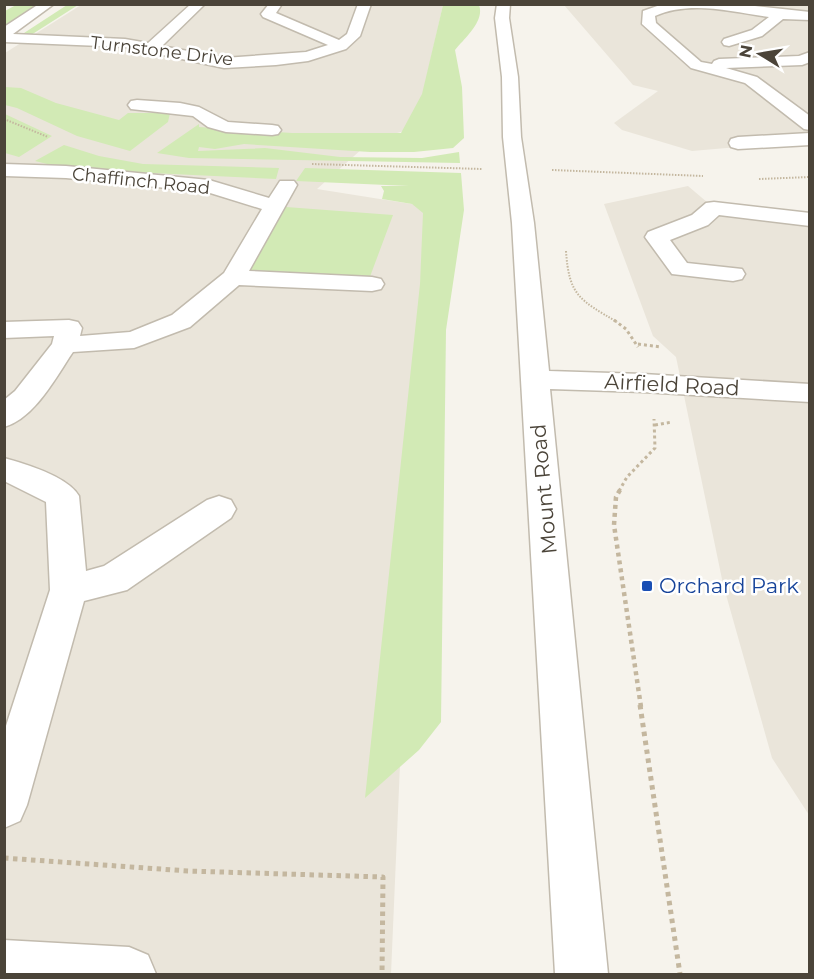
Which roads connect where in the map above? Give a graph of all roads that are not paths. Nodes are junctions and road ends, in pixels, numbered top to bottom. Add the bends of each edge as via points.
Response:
1 (48, 4) edge
2 (199, 4) edge
3 (276, 4) edge
4 (364, 4) edge
5 (504, 4) edge
6 (698, 4) edge
7 (779, 15) junction
8 (810, 16) edge
9 (4, 36) edge
10 (687, 40) dead end
11 (669, 41) junction
12 (729, 42) dead end
13 (341, 46) junction
14 (153, 47) junction
15 (810, 56) edge
16 (224, 63) junction
17 (696, 65) junction
18 (210, 77) dead end
19 (195, 92) dead end
20 (137, 105) dead end
21 (180, 108) junction
22 (810, 125) edge
23 (272, 130) dead end
24 (810, 139) edge
25 (738, 143) dead end
26 (5, 170) edge
27 (810, 220) edge
28 (733, 274) dead end
29 (233, 277) junction
30 (372, 284) dead end
31 (4, 330) edge
32 (65, 345) junction
33 (535, 380) junction
34 (810, 393) edge
35 (4, 417) edge
36 (4, 469) edge
37 (219, 509) dead end
38 (69, 590) junction
39 (12, 754) edge
40 (4, 805) edge
41 (4, 966) edge
42 (129, 975) edge
43 (582, 975) edge

1 - 9 street
2 - 14 street
3 - 13 street via 268,14
4 - 13 street via 352,36
5 - 33 street, Mount Road via 502,18
6 - 7 street
6 - 11 street via 648,14 649,24
7 - 8 street
7 - 12 street via 768,28
9 - 14 street, Turnstone Drive
10 - 11 street
11 - 17 street
13 - 16 street, Turnstone Drive via 308,56
14 - 16 street, Turnstone Drive
15 - 17 street via 802,60
16 - 18 street
17 - 22 street via 752,80
19 - 21 street
20 - 21 street
21 - 23 street via 202,113 226,127
24 - 25 street
26 - 29 street, Chaffinch Road via 66,172 281,196
27 - 28 street via 714,208 700,220 656,237 680,270
29 - 30 street
29 - 32 street, Chaffinch Road via 181,321 134,340
31 - 32 street via 69,328
32 - 35 street via 25,398
33 - 34 street, Airfield Road
33 - 43 street, Mount Road
36 - 38 street via 62,496
37 - 38 street via 114,579
38 - 39 street
39 - 40 street
41 - 42 street

